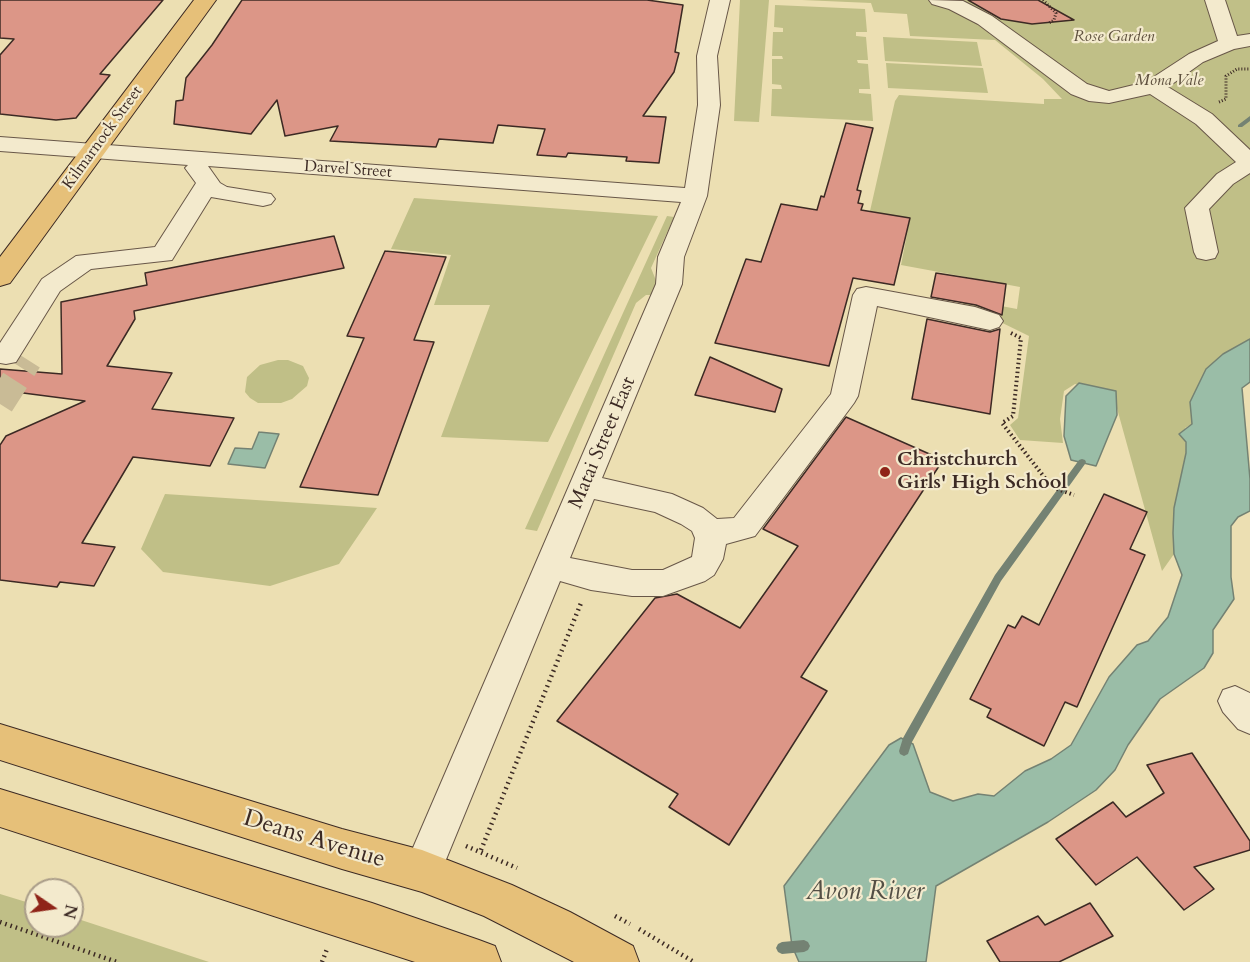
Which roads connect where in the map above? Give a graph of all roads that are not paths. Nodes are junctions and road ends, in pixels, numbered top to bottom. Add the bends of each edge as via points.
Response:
1 (205, 0) edge
2 (720, 0) edge
3 (939, 0) edge
4 (1215, 0) edge
5 (1250, 40) edge
6 (1229, 44) junction
7 (1154, 87) junction
8 (0, 144) edge
9 (93, 152) junction
10 (198, 159) junction
11 (196, 195) junction
12 (695, 196) junction
13 (263, 199) dead end
14 (1206, 252) dead end
15 (0, 277) edge
16 (990, 321) road end
17 (11, 356) tunnel mouth
18 (585, 486) junction
19 (708, 531) junction
20 (551, 565) junction
21 (0, 742) edge
22 (0, 808) edge
23 (422, 871) junction
24 (479, 962) edge
25 (617, 962) edge

1 - 9 main road, Kilmarnock Street
2 - 12 street, Matai Street East via 707,56 709,105
3 - 7 street via 986,20 1088,94 1109,97
4 - 6 street
5 - 6 street
6 - 7 street via 1196,58
7 - 14 street via 1193,113 1250,162 1225,179 1197,208
8 - 9 street, Darvel Street
9 - 10 street, Darvel Street
9 - 15 main road, Kilmarnock Street
10 - 11 street
10 - 12 street, Darvel Street
11 - 13 street via 212,188
11 - 17 street via 164,254 85,262 51,285
12 - 18 street, Matai Street East via 671,257 669,284
16 - 19 street via 866,295 844,396 744,528
18 - 19 street via 679,508
18 - 20 street, Matai Street East
19 - 20 street via 711,538 703,566 663,583 591,577
20 - 23 street, Matai Street East
21 - 23 main road, Deans Avenue
22 - 24 main road
23 - 25 main road, Deans Avenue via 555,927

